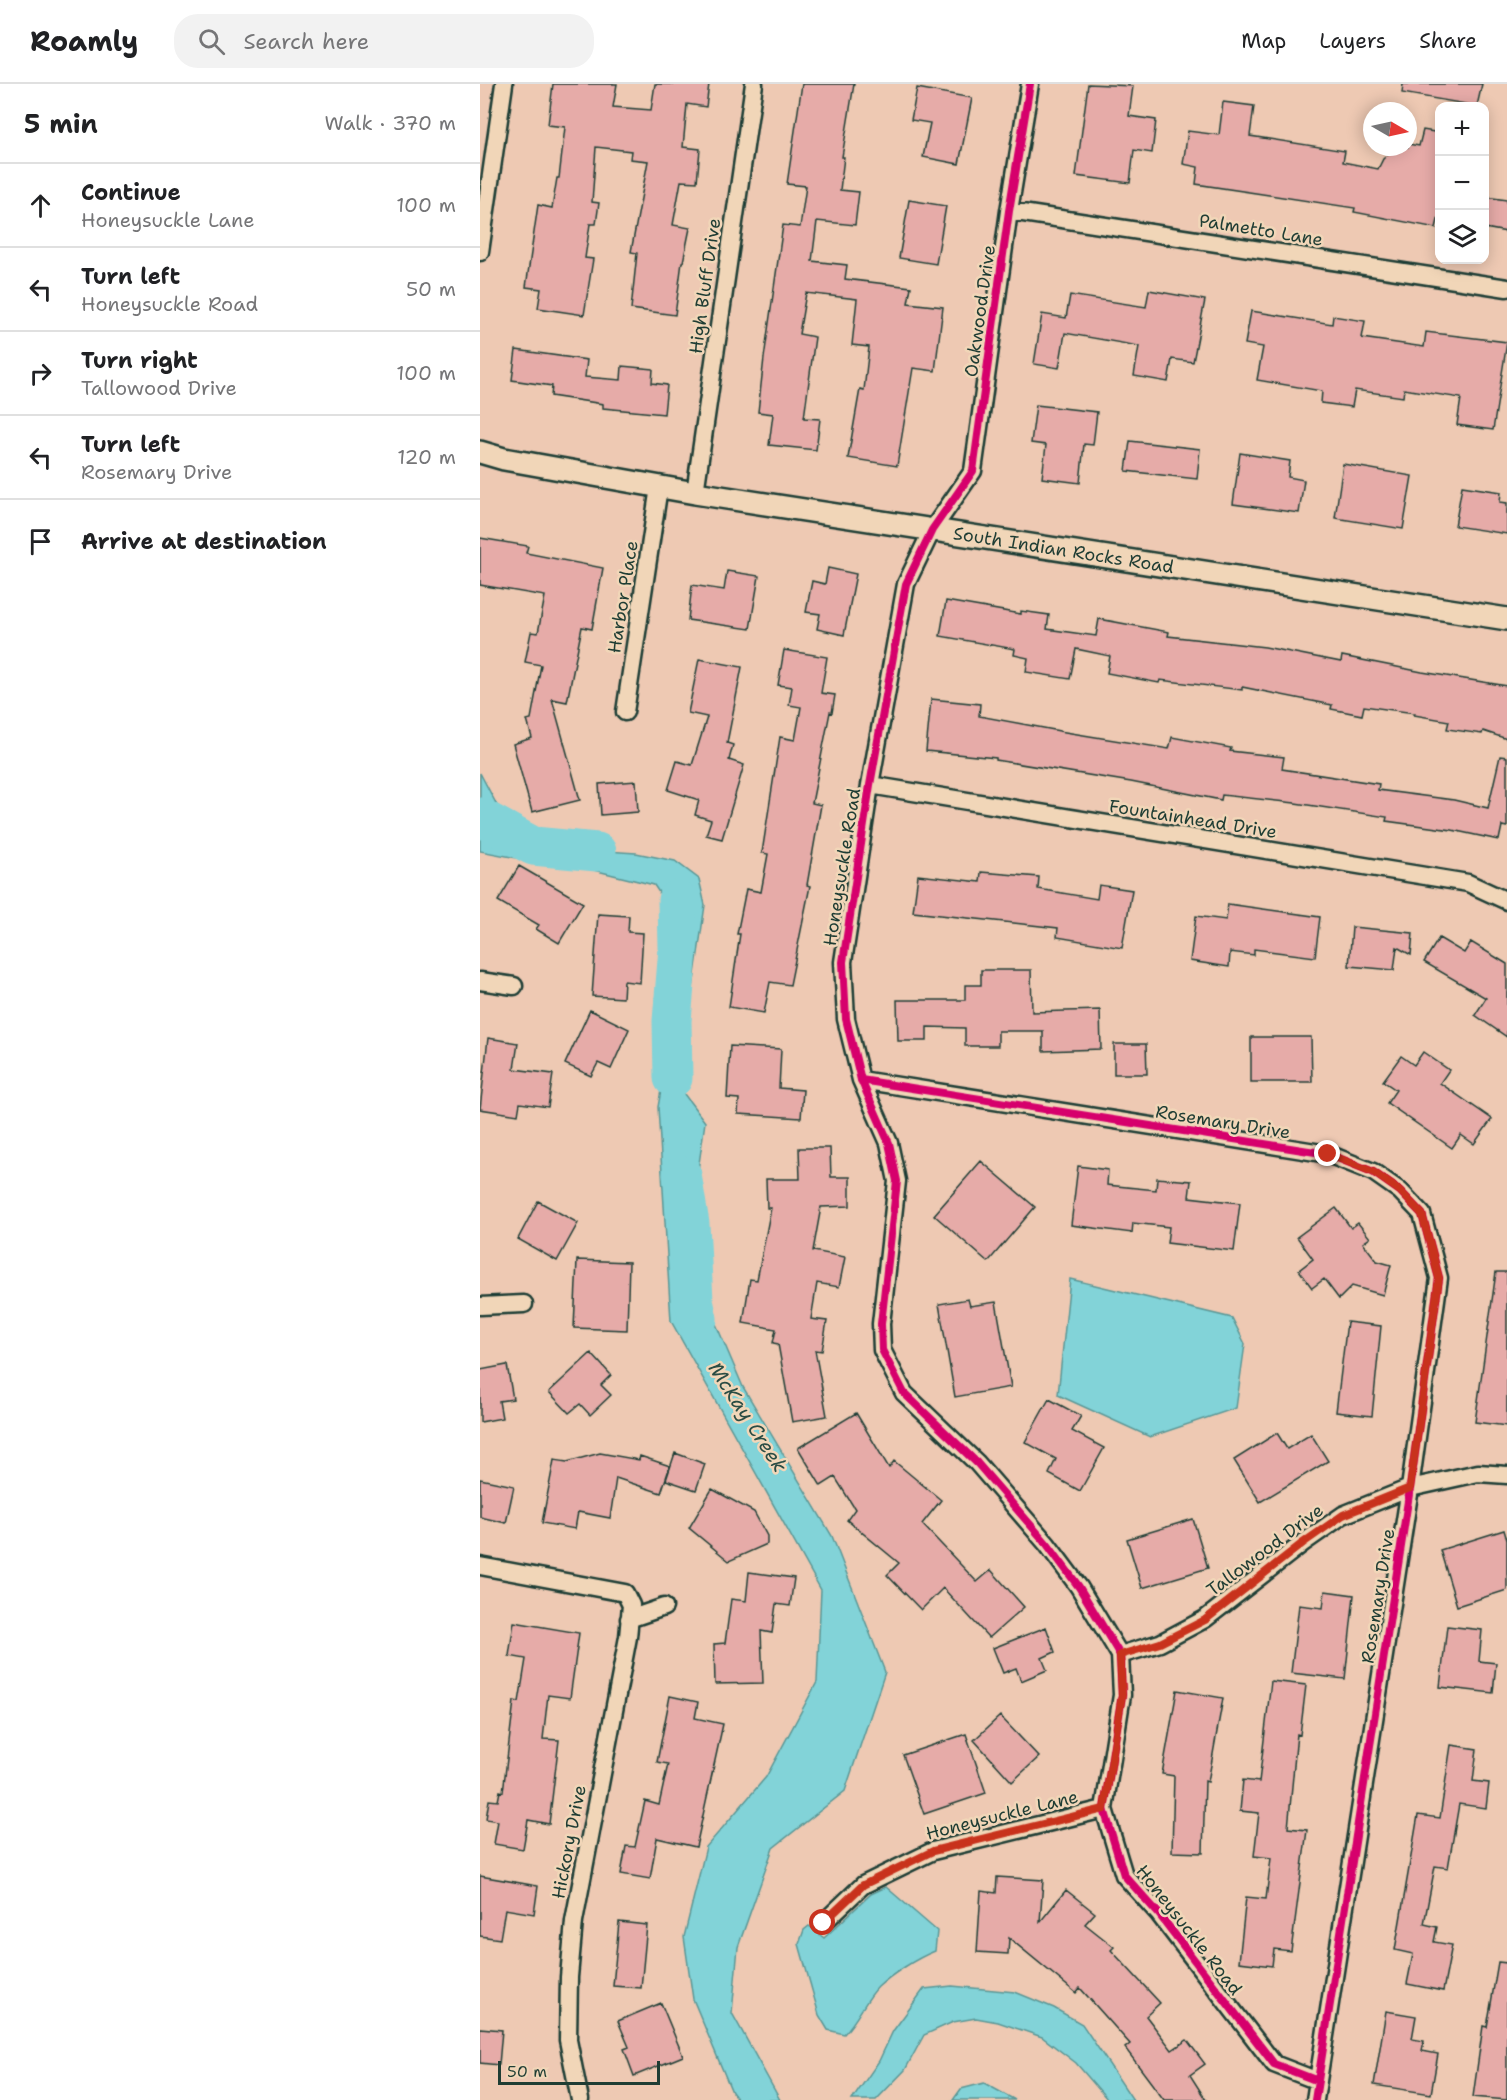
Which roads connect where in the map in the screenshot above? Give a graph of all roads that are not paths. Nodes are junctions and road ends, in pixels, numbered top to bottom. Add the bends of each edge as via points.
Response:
1 (504, 84) edge
2 (754, 84) edge
3 (1030, 84) edge
4 (1009, 211) junction
5 (480, 252) edge
6 (1507, 288) edge
7 (480, 452) edge
8 (659, 486) junction
9 (695, 494) junction
10 (932, 530) junction
11 (1507, 619) edge
12 (625, 712) dead end
13 (870, 785) junction
14 (1507, 901) edge
15 (480, 981) edge
16 (514, 986) dead end
17 (861, 1080) junction
18 (524, 1304) dead end
19 (480, 1306) edge
20 (1507, 1475) edge
21 (1410, 1488) junction
22 (480, 1566) edge
23 (664, 1606) dead end
24 (629, 1620) junction
25 (1120, 1655) junction
26 (1104, 1809) junction
27 (823, 1923) dead end
28 (1318, 2081) junction
29 (580, 2100) edge
30 (1315, 2100) edge

1 - 5 street
2 - 9 street, High Bluff Drive
3 - 4 street, Oakwood Drive
4 - 6 street, Palmetto Lane
4 - 10 street, Oakwood Drive via 973,471
7 - 8 street, South Indian Rocks Road
8 - 9 street, South Indian Rocks Road
8 - 12 street, Harbor Place
9 - 10 street, South Indian Rocks Road
10 - 11 street, South Indian Rocks Road
10 - 13 street, Honeysuckle Road via 906,584
13 - 14 street, Fountainhead Drive via 1468,883
13 - 17 street, Honeysuckle Road via 843,962 846,1019
15 - 16 street
17 - 21 street, Rosemary Drive via 1328,1154 1373,1172 1400,1191 1422,1214 1439,1278
17 - 25 street, Honeysuckle Road via 889,1143 897,1181 881,1324 882,1350 904,1393 978,1463 1047,1545 1079,1587
18 - 19 street
20 - 21 street, Tallowood Drive via 1478,1473
21 - 25 street, Tallowood Drive via 1343,1515 1205,1620 1160,1643
21 - 28 street, Rosemary Drive
22 - 24 street, Hickory Drive via 625,1593 631,1605
23 - 24 street
24 - 29 street, Hickory Drive via 574,1921 568,2040
25 - 26 street, Honeysuckle Road via 1122,1695
26 - 27 street, Honeysuckle Lane via 933,1851 863,1885
26 - 28 street, Honeysuckle Road via 1124,1875 1160,1914 1274,2064
28 - 30 street, Rosemary Drive

